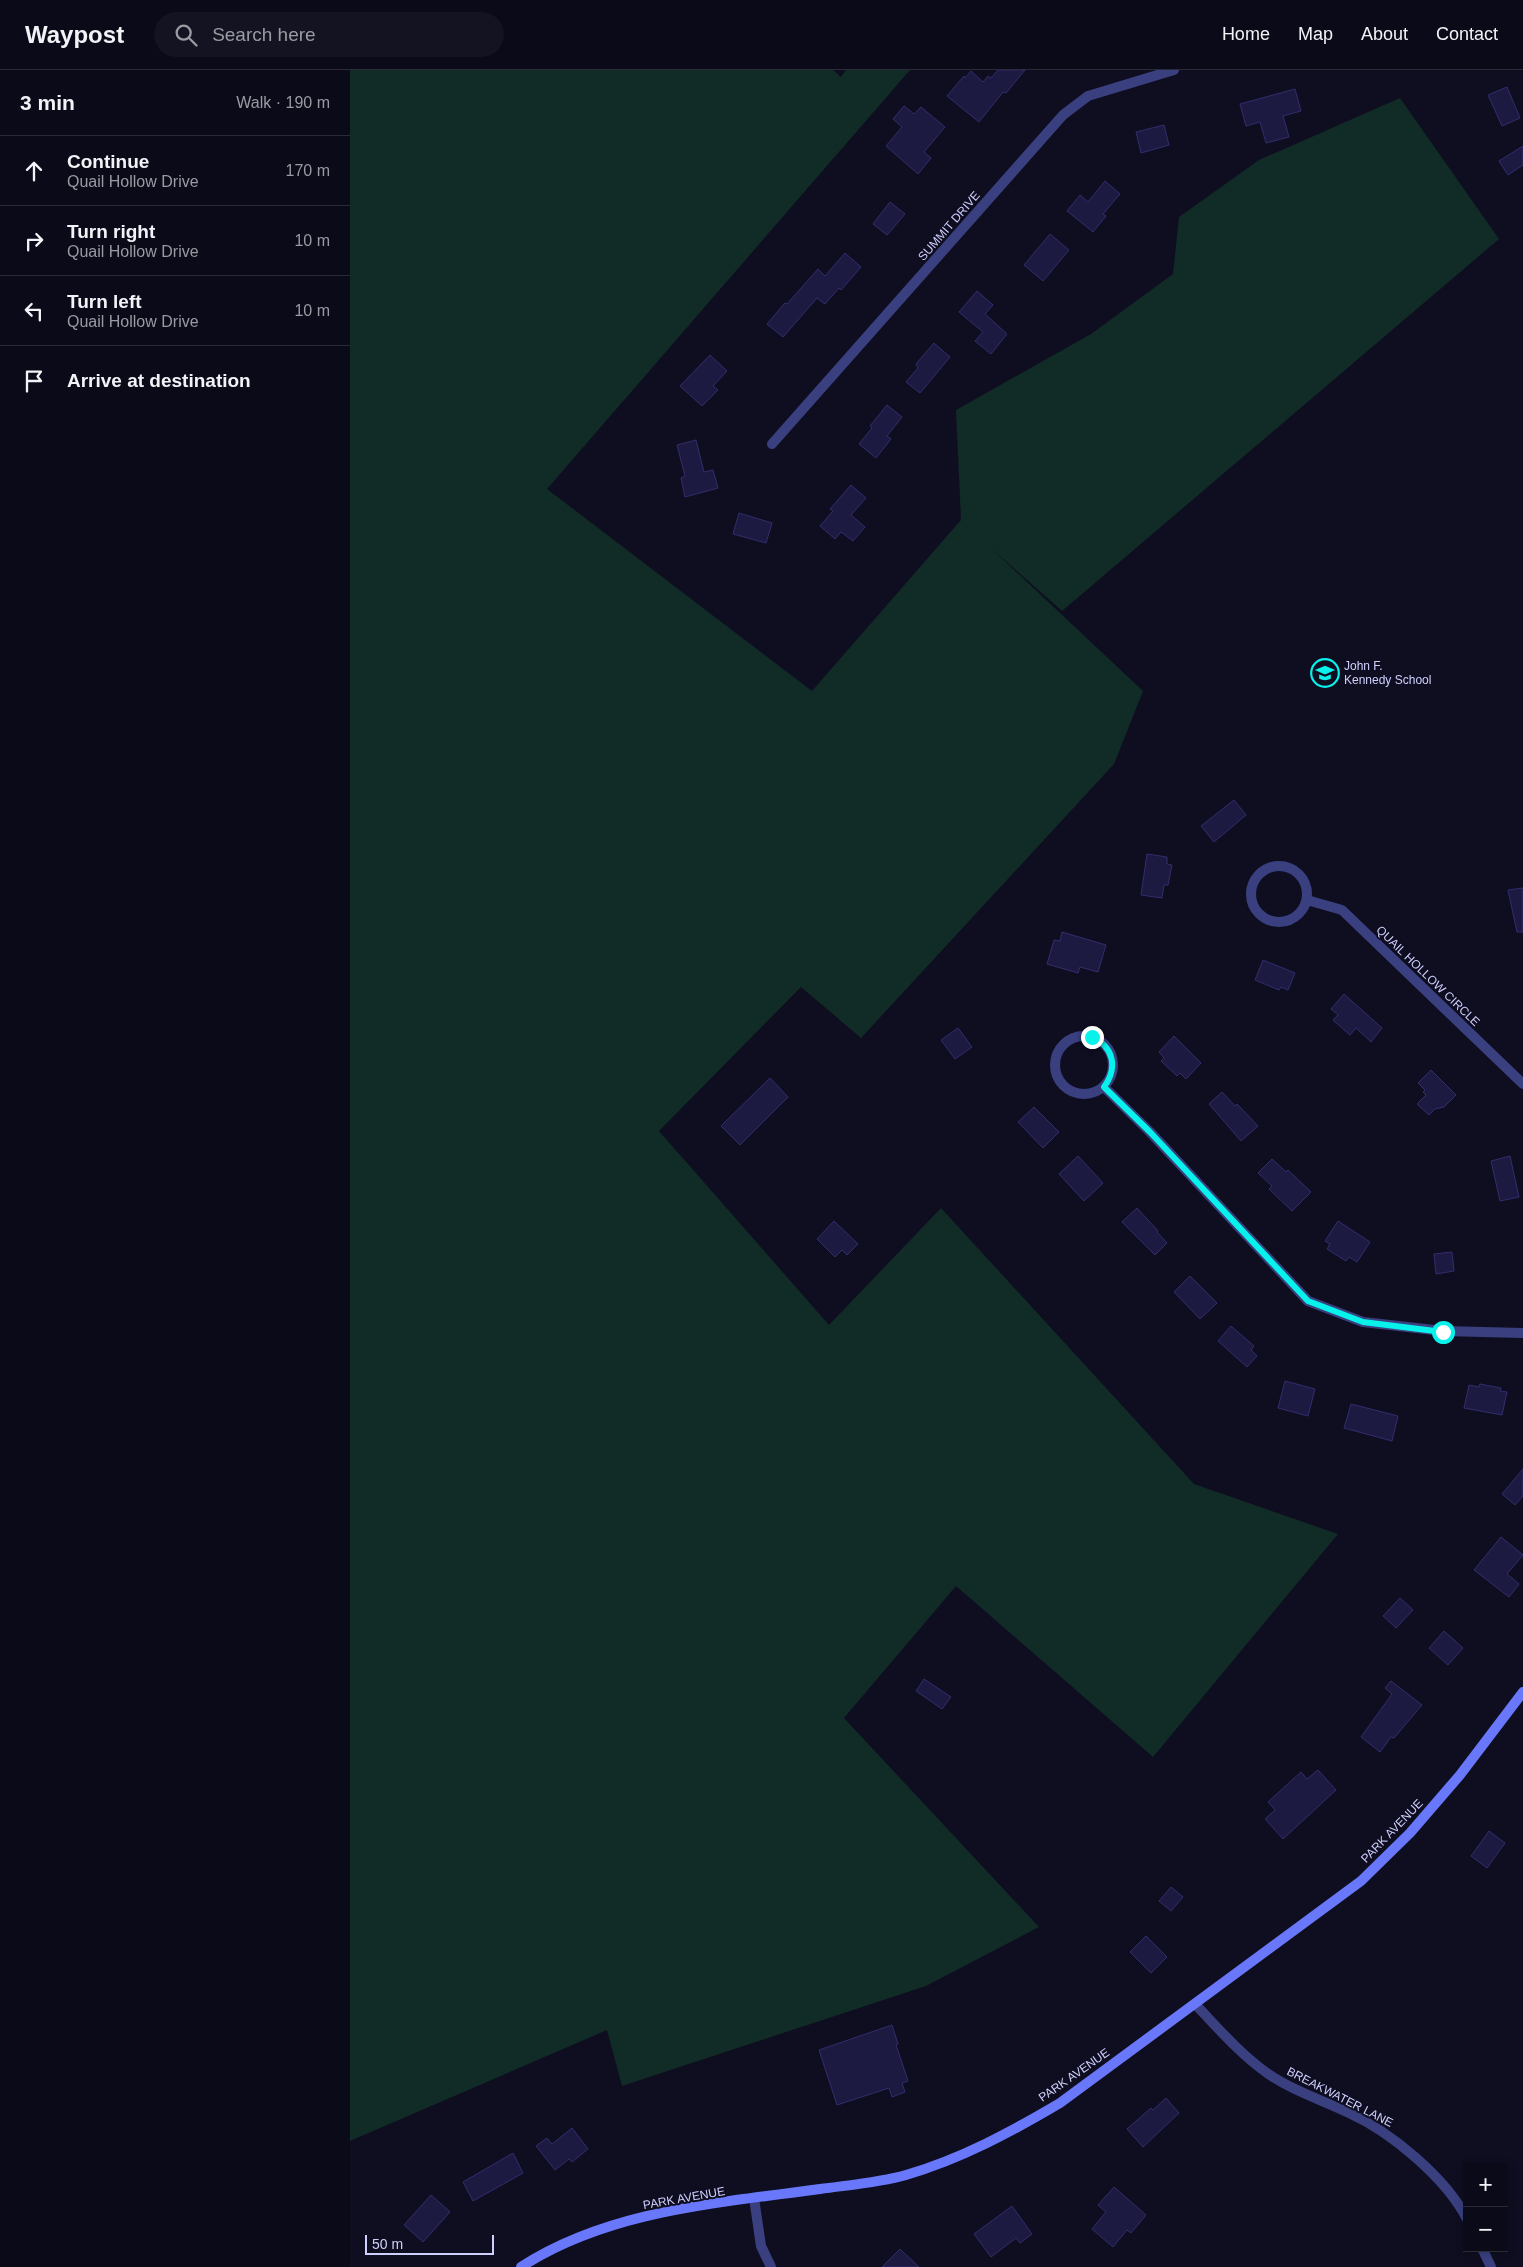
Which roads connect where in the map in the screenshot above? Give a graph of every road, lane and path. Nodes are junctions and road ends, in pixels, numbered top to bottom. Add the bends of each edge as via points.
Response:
1 (1174, 70) edge
2 (772, 444) dead end
3 (1308, 900) junction
4 (1523, 1084) edge
5 (1104, 1087) junction
6 (1523, 1332) edge
7 (1523, 1692) edge
8 (1195, 2004) junction
9 (754, 2198) junction
10 (1463, 2214) edge
11 (1484, 2252) edge
12 (521, 2267) edge
13 (771, 2267) edge
14 (1491, 2267) edge

1 - 2 street, SUMMIT DRIVE via 1088,96 1063,115
3 - 3 street via 1305,880 1290,867 1271,866 1255,878 1251,888 1258,913 1273,922 1291,920
3 - 4 street, QUAIL HOLLOW CIRCLE via 1342,910
5 - 5 street via 1113,1072 1107,1047 1100,1041 1083,1036 1067,1042 1056,1058 1060,1082 1081,1094
5 - 6 street via 1308,1301 1363,1322 1443,1332
7 - 8 main road, PARK AVENUE via 1460,1775 1410,1833 1362,1881
8 - 9 main road, PARK AVENUE via 1060,2102 986,2145 904,2176
8 - 10 street, BREAKWATER LANE via 1234,2046 1267,2073 1351,2113 1395,2139 1434,2175
9 - 12 main road, PARK AVENUE via 676,2210 620,2224 558,2246
9 - 13 street via 761,2246
11 - 14 street

